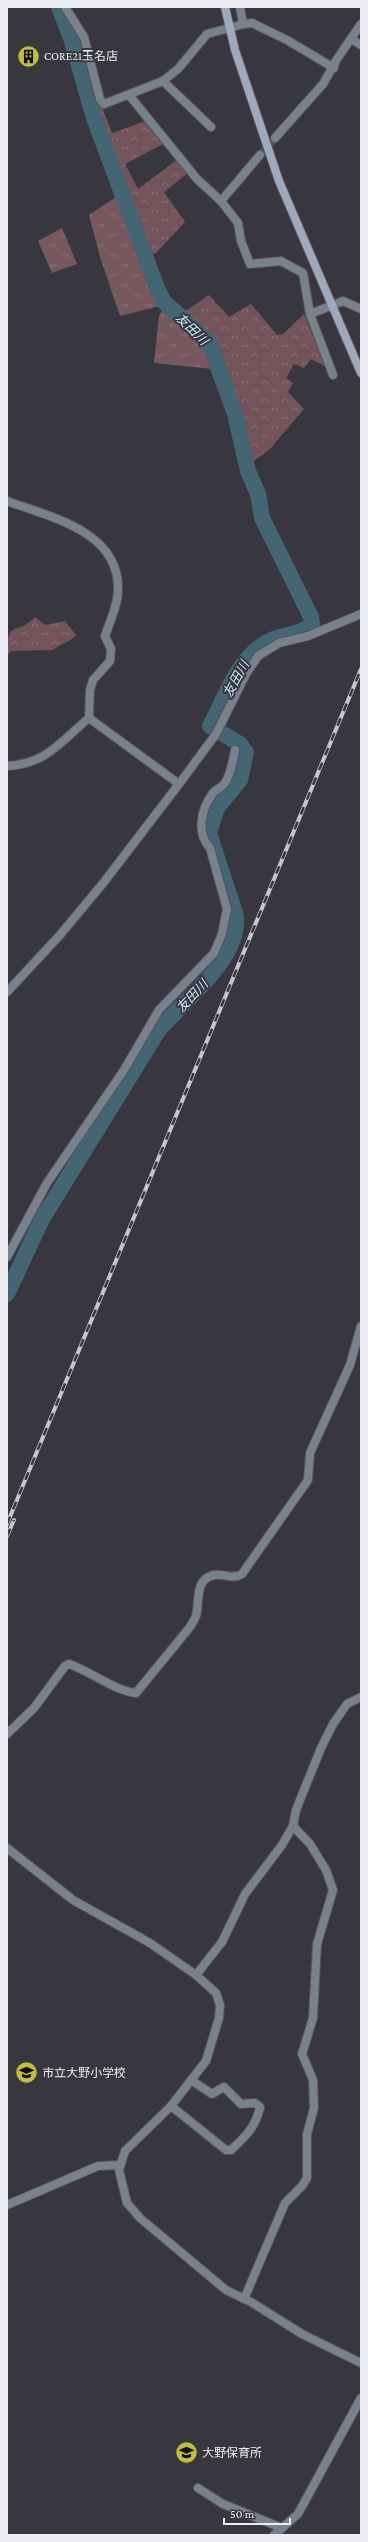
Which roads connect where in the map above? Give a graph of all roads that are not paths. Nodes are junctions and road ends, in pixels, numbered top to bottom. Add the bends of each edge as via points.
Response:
1 (65, 7) edge
2 (225, 7) edge
3 (240, 7) edge
4 (243, 24) junction
5 (361, 24) edge
6 (230, 28) junction
7 (351, 39) junction
8 (361, 45) edge
9 (334, 68) junction
10 (162, 81) junction
11 (129, 95) junction
12 (211, 127) dead end
13 (275, 138) tunnel mouth
14 (260, 155) tunnel mouth
15 (221, 201) junction
16 (332, 303) junction
17 (361, 309) edge
18 (310, 314) junction
19 (361, 373) edge
20 (333, 376) dead end
21 (7, 501) edge
22 (361, 614) edge
23 (89, 718) junction
24 (235, 750) dead end
25 (7, 766) edge
26 (179, 784) junction
27 (8, 988) edge
28 (7, 1257) edge
29 (361, 1326) edge
30 (361, 1697) edge
31 (7, 1734) edge
32 (293, 1826) junction
33 (7, 1848) edge
34 (196, 1975) junction
35 (191, 2080) junction
36 (171, 2106) junction
37 (119, 2165) junction
38 (7, 2205) edge
39 (244, 2299) junction
40 (361, 2363) edge
41 (361, 2398) edge
42 (198, 2488) dead end
43 (282, 2528) junction
44 (274, 2535) edge

1 - 11 street via 84,36 100,99 104,104
2 - 6 street
3 - 4 street
4 - 6 street
4 - 9 street via 252,23
5 - 7 street
6 - 10 street via 207,34 178,69
6 - 16 street via 279,181
7 - 8 street
7 - 9 street
9 - 13 street
10 - 11 street
10 - 12 street
11 - 15 street via 197,179
14 - 15 street
15 - 18 street via 238,223 240,241 250,264 282,261 303,273
16 - 17 street via 343,301
16 - 18 street
16 - 19 street
18 - 20 street
21 - 23 street via 91,536 107,550 115,568 118,589 115,608 105,636 111,649 110,661 93,680
22 - 26 street via 308,636 279,643 258,656 246,674 217,732
23 - 25 street via 43,758 22,766
23 - 26 street
24 - 28 street via 224,786 213,793 201,817 204,842 210,848 227,909 222,934 214,953 159,1010 124,1070 47,1183
26 - 27 street via 60,935
29 - 31 street via 350,1365 310,1453 308,1480 242,1574 236,1578 214,1575 198,1590 196,1616 190,1627 136,1694 69,1664 34,1708
30 - 32 street via 347,1704 333,1724 296,1810
32 - 34 street via 245,1894 222,1942
32 - 39 street via 310,1844 326,1870 333,1890 317,1944 313,2018 302,2054 313,2080 314,2108 307,2134 307,2178 285,2203
33 - 34 street via 73,1900 150,1943
34 - 35 street via 216,1993 220,2005 220,2018 210,2051
35 - 36 street
35 - 36 street via 206,2092 212,2094 224,2087 241,2104 255,2103 260,2107 258,2118 250,2132 231,2150 226,2150
36 - 37 street via 125,2151
37 - 38 street via 98,2166
37 - 39 street via 120,2180 127,2203 140,2218 226,2290
39 - 40 street via 302,2334
41 - 43 street via 298,2514
42 - 43 street via 223,2504
43 - 44 street

